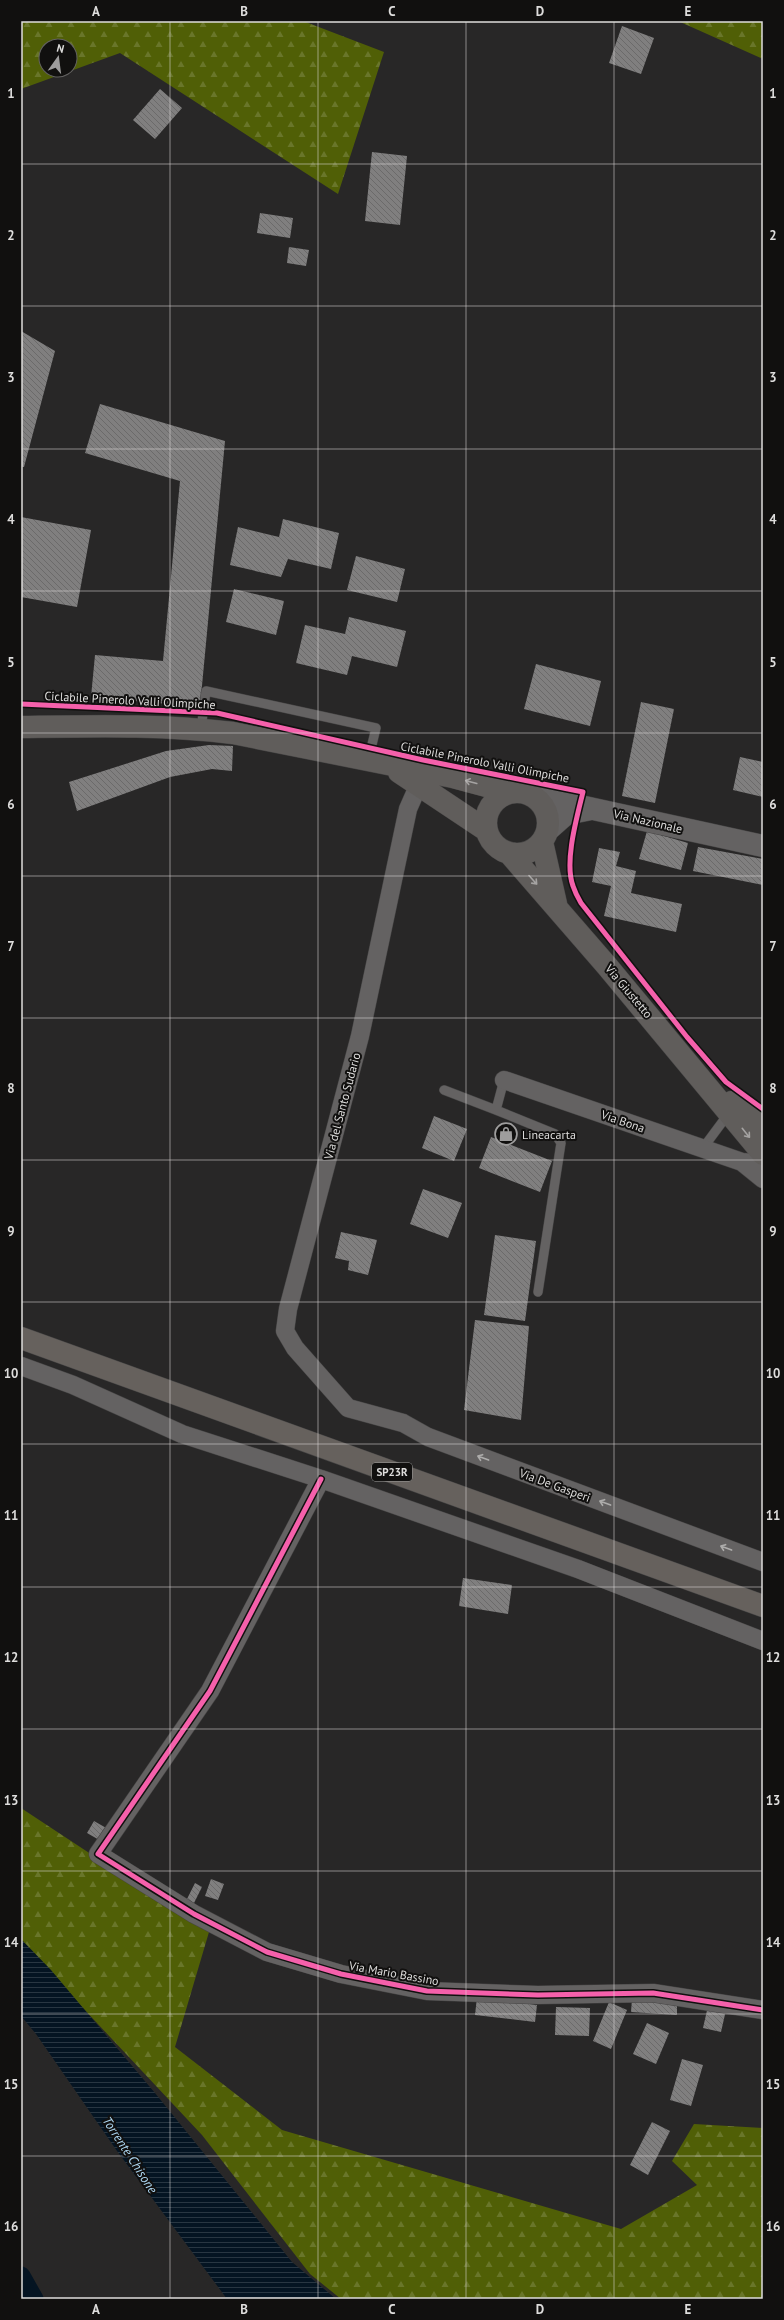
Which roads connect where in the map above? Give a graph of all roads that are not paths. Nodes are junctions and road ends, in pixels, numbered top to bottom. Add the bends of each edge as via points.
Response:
1 (21, 727) edge
2 (201, 729) junction
3 (378, 763) junction
4 (419, 784) junction
5 (508, 792) junction
6 (534, 796) junction
7 (592, 809) junction
8 (486, 830) junction
9 (545, 836) junction
10 (763, 846) edge
11 (509, 853) junction
12 (557, 907) junction
13 (700, 1076) junction
14 (504, 1080) joint
15 (444, 1090) dead end
16 (496, 1110) junction
17 (730, 1112) junction
18 (763, 1126) edge
19 (703, 1148) junction
20 (763, 1154) edge
21 (742, 1162) junction
22 (763, 1164) edge
23 (763, 1179) edge
24 (538, 1292) dead end
25 (21, 1338) edge
26 (21, 1366) edge
27 (348, 1408) joint
28 (321, 1479) junction
29 (763, 1562) edge
30 (763, 1606) edge
31 (763, 1641) edge
32 (763, 2010) edge

1 - 2 main road
2 - 3 main road via 259,738
2 - 3 lane via 206,691 376,728
3 - 4 main road
5 -> 3 main road via 453,777
4 - 8 main road
4 - 27 street, Via del Santo Sudario via 408,809 360,1036 288,1309 285,1331 295,1348
5 - 6 main road
5 - 8 main road via 492,802 487,811
6 - 7 street, Via Nazionale
6 - 9 main road via 546,811
7 - 9 street via 566,814
7 - 10 street, Via Nazionale
8 - 11 main road via 494,845
9 - 11 main road via 527,853
9 - 12 main road, Via Giustetto
11 -> 12 main road, Via Giustetto
12 - 13 main road, Via Giustetto
13 - 17 main road, Via Giustetto
13 - 18 main road, Via Giustetto
14 - 16 lane
14 - 19 street, Via Bona
15 - 16 lane
16 - 24 lane via 555,1134 561,1142
17 - 19 lane
17 -> 20 main road, Via Giustetto
19 - 21 street, Via Bona
21 - 22 street
21 - 23 street
25 - 30 main road, SP23R
26 - 28 street via 73,1385 182,1434
29 -> 27 street, Via De Gasperi via 428,1437 403,1423
28 - 31 street via 578,1569
28 - 32 street, Via Mario Bassino via 210,1691 98,1854 194,1914 267,1952 341,1974 427,1991 538,1995 653,1993

